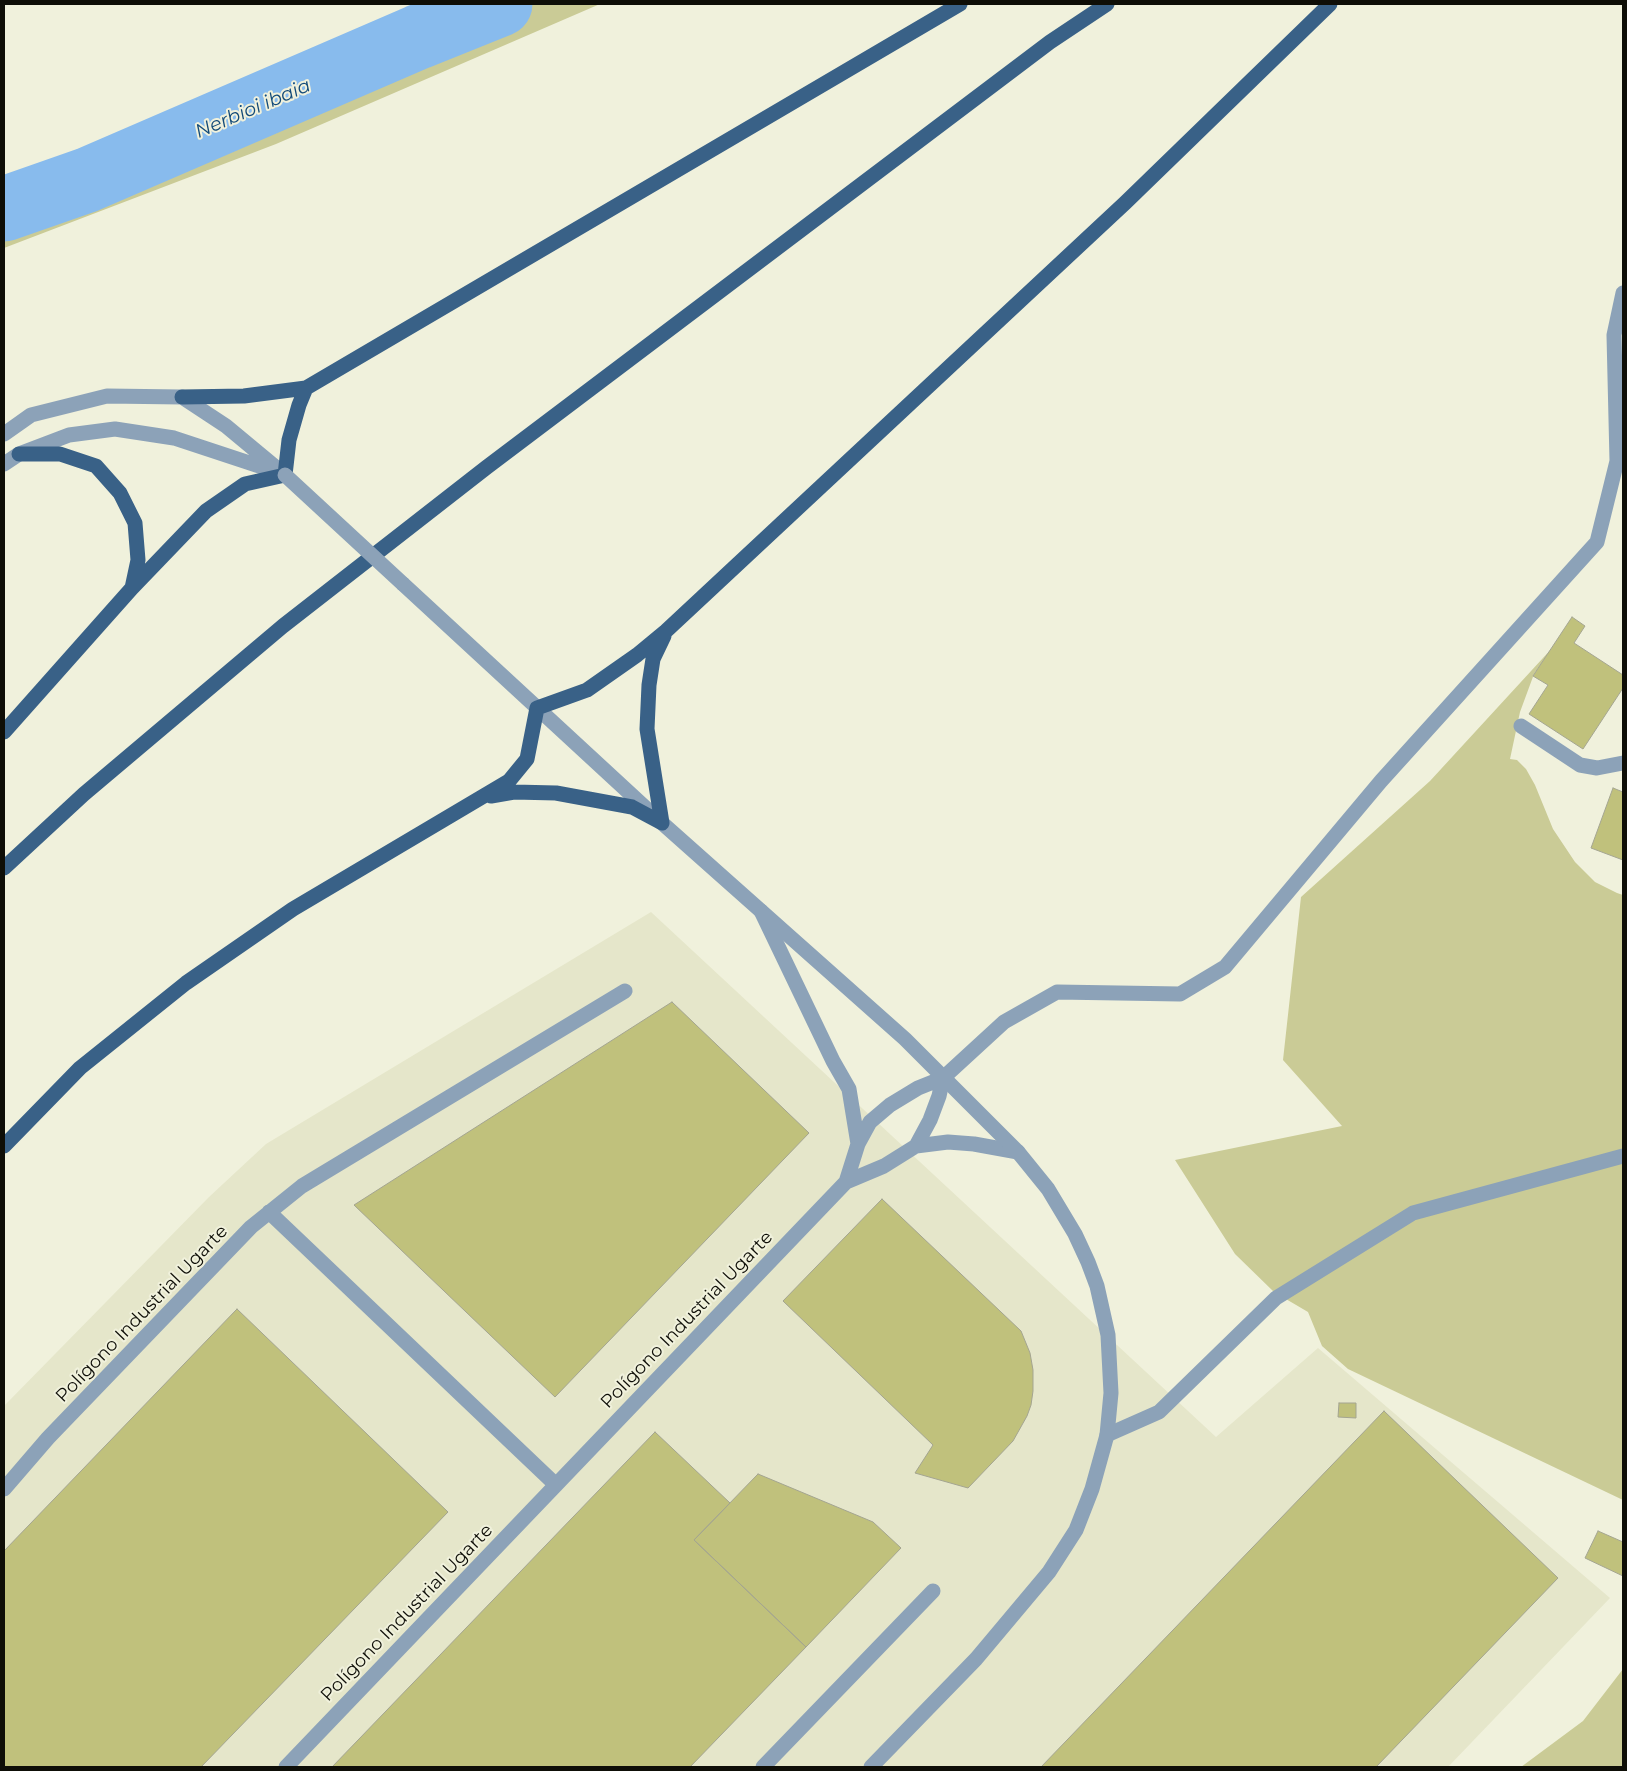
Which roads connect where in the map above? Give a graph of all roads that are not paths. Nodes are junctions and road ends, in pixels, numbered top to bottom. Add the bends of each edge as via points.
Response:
1 (960, 4) edge
2 (1107, 4) edge
3 (1330, 4) edge
4 (1623, 293) edge
5 (306, 388) junction
6 (182, 398) junction
7 (4, 434) edge
8 (19, 454) junction
9 (4, 464) edge
10 (285, 475) junction
11 (132, 588) junction
12 (666, 631) junction
13 (537, 708) junction
14 (1521, 726) dead end
15 (4, 732) edge
16 (1623, 763) edge
17 (482, 797) junction
18 (662, 823) junction
19 (4, 868) edge
20 (761, 910) junction
21 (625, 991) dead end
22 (943, 1078) junction
23 (858, 1144) junction
24 (4, 1146) edge
25 (916, 1146) junction
26 (1018, 1152) junction
27 (1623, 1156) edge
28 (846, 1182) junction
29 (270, 1212) junction
30 (1107, 1435) junction
31 (556, 1485) junction
32 (4, 1489) edge
33 (933, 1592) dead end
34 (286, 1767) edge
35 (763, 1767) edge
36 (872, 1767) edge

1 - 5 main road
2 - 19 main road via 1043,48 495,461 283,626 84,794
3 - 12 main road via 1118,210
4 - 22 street via 1614,335 1617,461 1597,542 1381,782 1225,967 1180,994 1057,992 1004,1022
5 - 6 main road via 244,396
5 - 10 main road via 289,440
6 - 7 street via 107,396 31,415
6 - 10 street via 226,426
8 - 9 street
8 - 10 street via 70,435 115,429 174,438
8 - 11 main road via 60,454 96,466 120,493 134,523 138,560
10 - 11 main road via 245,484 206,511
10 - 13 street, bridge
11 - 15 main road
12 - 13 main road via 587,690
12 - 18 main road via 653,659 646,729
13 - 17 main road via 527,759 509,781
13 - 18 street
14 - 16 street via 1580,765 1597,768
17 - 18 main road via 514,792 556,793 632,807
17 - 24 main road via 293,910 186,983 80,1068
18 - 20 street
20 - 22 street
20 - 23 street, Polígono Industrial Ugarte via 849,1088
21 - 29 street, Polígono Industrial Ugarte via 302,1186
22 - 23 street, Polígono Industrial Ugarte via 890,1105 870,1122
22 - 25 street, Polígono Industrial Ugarte via 930,1120
22 - 26 street
23 - 28 street, Polígono Industrial Ugarte
25 - 26 street, Polígono Industrial Ugarte via 948,1142
25 - 28 street, Polígono Industrial Ugarte via 884,1166
26 - 30 street via 1048,1189 1075,1234 1098,1286 1108,1335 1111,1393
27 - 30 street via 1414,1213 1276,1298 1159,1412
28 - 31 street, Polígono Industrial Ugarte
29 - 31 street
29 - 32 street, Polígono Industrial Ugarte via 250,1227 48,1438
30 - 36 street via 1076,1530 1049,1572 976,1659
31 - 34 street, Polígono Industrial Ugarte
33 - 35 street

